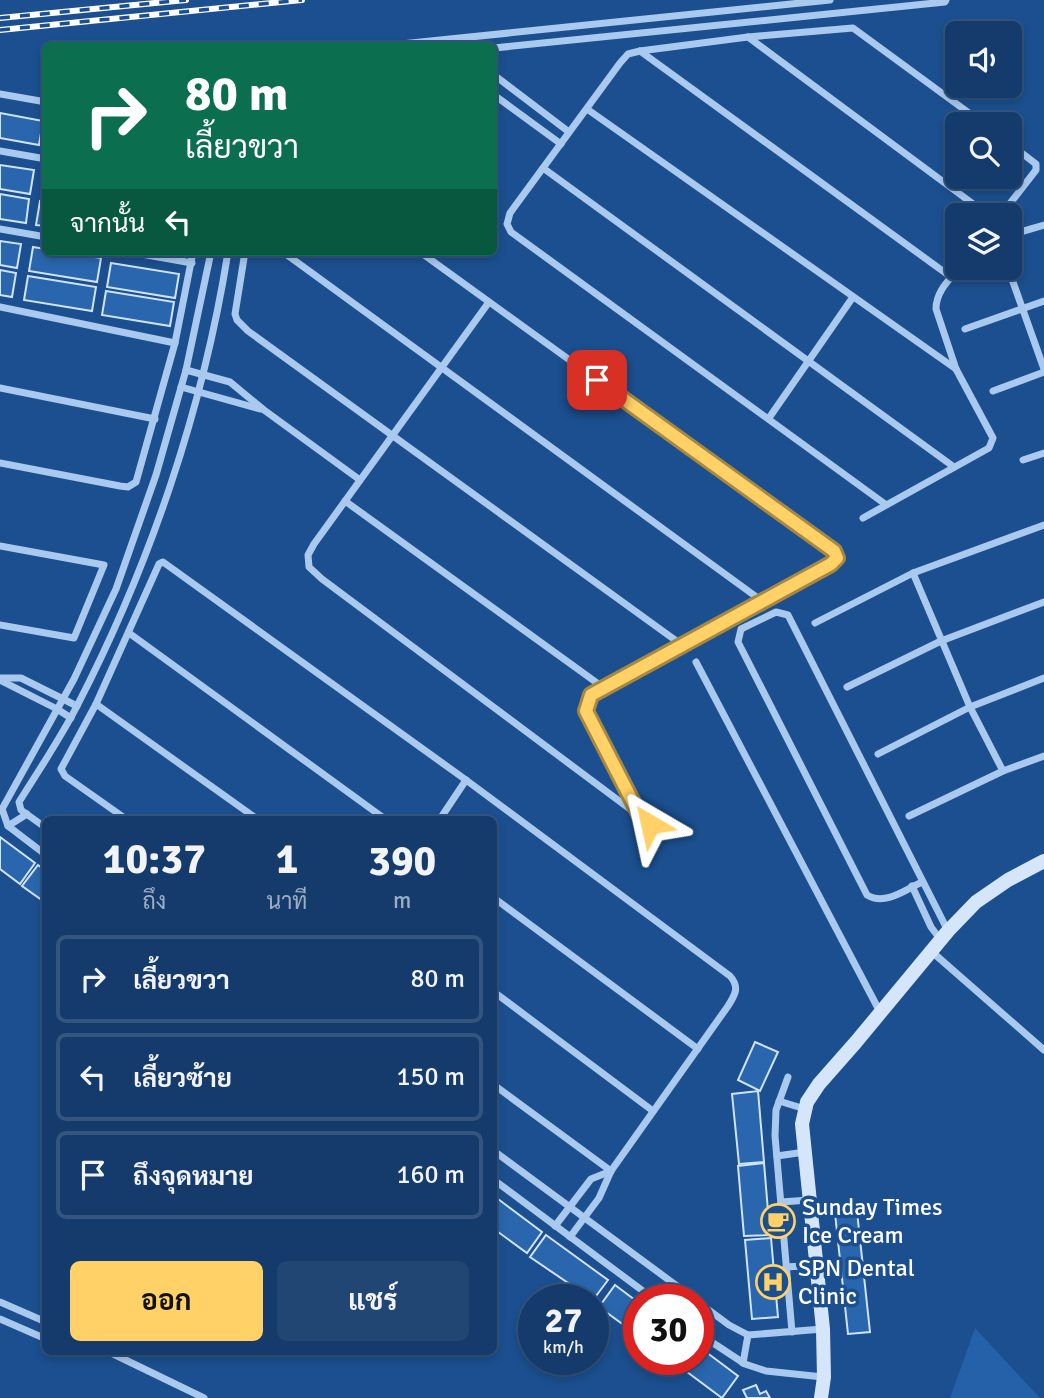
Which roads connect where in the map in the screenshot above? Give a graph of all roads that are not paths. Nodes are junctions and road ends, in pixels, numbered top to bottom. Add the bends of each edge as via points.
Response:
1 (830, 0) edge
2 (945, 1) edge
3 (748, 37) junction
4 (463, 41) edge
5 (497, 48) edge
6 (639, 51) junction
7 (497, 77) edge
8 (0, 94) edge
9 (497, 97) edge
10 (42, 101) edge
11 (587, 108) junction
12 (968, 112) edge
13 (569, 132) junction
14 (561, 144) junction
15 (0, 151) edge
16 (1022, 153) edge
17 (42, 158) edge
18 (543, 168) junction
19 (1022, 187) edge
20 (1021, 189) edge
21 (972, 203) edge
22 (1010, 203) edge
23 (1044, 225) edge
24 (0, 229) edge
25 (1022, 231) edge
26 (42, 236) edge
27 (153, 256) edge
28 (193, 256) edge
29 (210, 256) edge
30 (227, 256) edge
31 (244, 256) edge
32 (288, 256) edge
33 (426, 256) edge
34 (192, 263) junction
35 (945, 273) edge
36 (948, 280) edge
37 (1012, 280) edge
38 (853, 297) junction
39 (1044, 301) edge
40 (489, 302) junction
41 (0, 307) edge
42 (1022, 309) junction
43 (965, 329) dead end
44 (175, 343) junction
45 (809, 361) junction
46 (442, 369) junction
47 (956, 369) junction
48 (186, 370) junction
49 (1044, 371) edge
50 (203, 375) junction
51 (181, 387) junction
52 (0, 388) edge
53 (198, 391) junction
54 (993, 391) dead end
55 (264, 410) junction
56 (769, 418) junction
57 (155, 419) junction
58 (393, 436) junction
59 (1044, 453) edge
60 (1023, 460) dead end
61 (0, 463) edge
62 (954, 467) junction
63 (360, 480) junction
64 (345, 501) junction
65 (885, 504) junction
66 (863, 518) dead end
67 (1044, 525) edge
68 (134, 539) junction
69 (149, 544) junction
70 (0, 546) edge
71 (913, 573) junction
72 (762, 601) junction
73 (1044, 602) edge
74 (815, 624) dead end
75 (0, 625) edge
76 (130, 633) junction
77 (941, 641) junction
78 (681, 645) junction
79 (696, 662) dead end
80 (1044, 678) edge
81 (0, 679) edge
82 (847, 687) dead end
83 (604, 688) junction
84 (64, 698) junction
85 (96, 704) junction
86 (77, 706) junction
87 (970, 707) junction
88 (58, 709) junction
89 (71, 718) junction
90 (878, 754) dead end
91 (1044, 756) edge
92 (1003, 771) junction
93 (467, 780) junction
94 (27, 814) junction
95 (639, 814) junction
96 (122, 816) edge
97 (253, 816) edge
98 (381, 816) edge
99 (442, 816) edge
100 (909, 816) dead end
101 (650, 824) dead end
102 (42, 825) edge
103 (8, 826) junction
104 (42, 852) edge
105 (1044, 861) edge
106 (922, 882) junction
107 (912, 887) junction
108 (497, 900) edge
109 (940, 941) junction
110 (497, 994) edge
111 (880, 1013) junction
112 (698, 1049) junction
113 (1044, 1050) edge
114 (788, 1077) dead end
115 (497, 1087) edge
116 (779, 1101) junction
117 (805, 1109) junction
118 (653, 1111) junction
119 (805, 1152) junction
120 (497, 1153) edge
121 (777, 1156) junction
122 (611, 1171) junction
123 (497, 1182) edge
124 (810, 1200) junction
125 (781, 1202) junction
126 (570, 1206) junction
127 (585, 1217) junction
128 (555, 1226) junction
129 (570, 1237) junction
130 (817, 1265) junction
131 (786, 1267) junction
132 (633, 1284) edge
133 (674, 1284) edge
134 (0, 1302) edge
135 (714, 1314) edge
136 (0, 1319) edge
137 (42, 1320) edge
138 (823, 1329) junction
139 (792, 1332) junction
140 (748, 1335) junction
141 (42, 1337) edge
142 (714, 1344) edge
143 (115, 1355) edge
144 (743, 1363) junction
145 (824, 1377) junction
146 (204, 1398) edge
147 (821, 1398) edge

1 - 4 street
2 - 5 street
3 - 6 street
3 - 12 street via 853,28
3 - 21 street
6 - 11 street via 628,54
6 - 35 street
7 - 13 street
8 - 10 street
9 - 14 street
11 - 13 street
11 - 38 street
13 - 14 street
14 - 18 street
15 - 17 street
16 - 19 street via 1036,164
18 - 45 street
18 - 56 street via 510,213 507,224 511,232
20 - 22 street
23 - 25 street
24 - 26 street
27 - 34 street
28 - 34 street
29 - 48 street
30 - 50 street
31 - 58 street via 237,320
32 - 46 street
33 - 40 street
34 - 44 street
36 - 47 street via 940,290 936,309
37 - 42 street
38 - 45 street
38 - 47 street
39 - 42 street
40 - 46 street
40 - 72 street via 834,551 837,558 831,564
41 - 44 street
42 - 43 street
42 - 49 street
44 - 57 street
45 - 56 street
45 - 62 street
46 - 58 street
46 - 72 street
47 - 62 street via 993,438 989,448
48 - 50 street
48 - 51 street
49 - 54 street
50 - 53 street
50 - 55 street via 230,382
51 - 53 street
51 - 68 street
52 - 57 street
53 - 55 street
53 - 69 street
55 - 63 street
56 - 65 street
57 - 61 street via 133,486
58 - 63 street
58 - 78 street
59 - 60 street
62 - 65 street
63 - 64 street
64 - 83 street
64 - 95 street via 308,555 309,567
65 - 66 street
67 - 71 street
68 - 69 street
68 - 84 street via 111,600
69 - 86 street via 114,632
70 - 75 street via 104,565 74,638
71 - 74 street
71 - 77 street
72 - 78 street
73 - 77 street
76 - 85 street
76 - 93 street via 163,562
76 - 98 street
77 - 82 street
77 - 87 street
78 - 83 street
79 - 111 street
80 - 87 street
81 - 84 street via 21,678
81 - 88 street
83 - 95 street via 591,695 586,711
84 - 86 street
84 - 88 street
85 - 96 street via 61,769
85 - 97 street
86 - 89 street
87 - 90 street
87 - 92 street
88 - 89 street
88 - 103 street via 2,809
89 - 94 street via 19,802
91 - 92 street
92 - 100 street
93 - 99 street
93 - 112 street via 735,982 729,1006
94 - 102 street
94 - 103 street
95 - 101 street
103 - 104 street
105 - 109 street via 976,902
106 - 107 street
106 - 107 street via 788,615 776,612 741,629 738,642 867,895 885,899
106 - 109 street
107 - 109 street
108 - 112 street
109 - 111 street
109 - 113 street
110 - 118 street
111 - 117 street via 819,1084
112 - 118 street
114 - 116 street
115 - 122 street
116 - 117 street
116 - 121 street
117 - 119 street
118 - 122 street
119 - 121 street
119 - 124 street
120 - 126 street
121 - 125 street
122 - 126 street via 591,1179
122 - 127 street
123 - 128 street
124 - 125 street
124 - 130 street
125 - 131 street
126 - 127 street
126 - 128 street
127 - 129 street
127 - 133 street
128 - 129 street
129 - 132 street
130 - 131 street
130 - 138 street
131 - 139 street
134 - 137 street
135 - 140 street
136 - 141 street
138 - 139 street
138 - 145 street
139 - 140 street
140 - 144 street
142 - 144 street
143 - 146 street
144 - 145 street via 766,1371
145 - 147 street

